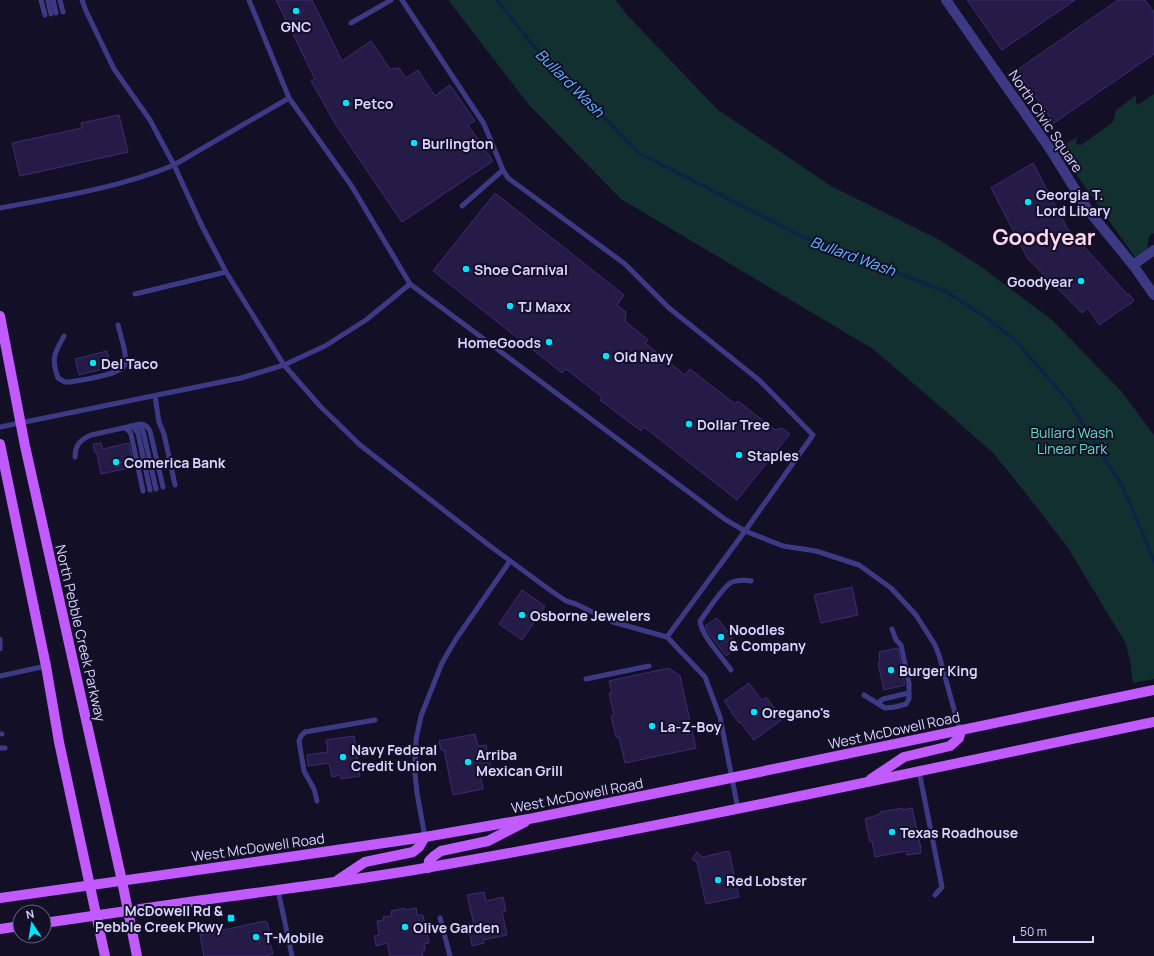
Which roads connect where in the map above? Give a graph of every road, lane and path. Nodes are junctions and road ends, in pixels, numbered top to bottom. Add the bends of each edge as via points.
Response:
1 (41, 0) edge
2 (48, 0) edge
3 (53, 0) edge
4 (60, 0) edge
5 (82, 0) edge
6 (249, 0) edge
7 (391, 0) edge
8 (402, 0) edge
9 (946, 0) edge
10 (63, 12) dead end
11 (45, 16) dead end
12 (351, 23) dead end
13 (289, 98) junction
14 (174, 165) junction
15 (503, 170) junction
16 (462, 206) dead end
17 (0, 208) edge
18 (1154, 250) edge
19 (1132, 265) junction
20 (226, 272) junction
21 (410, 284) junction
22 (135, 294) dead end
23 (1154, 295) edge
24 (0, 316) edge
25 (118, 324) dead end
26 (64, 336) dead end
27 (284, 365) junction
28 (155, 396) junction
29 (21, 423) junction
30 (137, 425) junction
31 (131, 426) junction
32 (0, 427) edge
33 (126, 428) junction
34 (0, 444) edge
35 (75, 457) dead end
36 (175, 485) dead end
37 (163, 487) dead end
38 (156, 489) dead end
39 (150, 490) dead end
40 (143, 491) dead end
41 (745, 531) junction
42 (510, 561) junction
43 (751, 581) dead end
44 (892, 629) dead end
45 (667, 637) junction
46 (0, 639) edge
47 (0, 648) edge
48 (46, 666) junction
49 (649, 666) dead end
50 (731, 670) dead end
51 (0, 676) edge
52 (586, 679) dead end
53 (1154, 690) edge
54 (909, 693) junction
55 (864, 695) dead end
56 (878, 703) junction
57 (375, 720) dead end
58 (1154, 722) edge
59 (960, 731) junction
60 (919, 771) junction
61 (732, 778) junction
62 (866, 782) junction
63 (317, 801) dead end
64 (738, 809) junction
65 (534, 818) junction
66 (425, 837) junction
67 (428, 868) junction
68 (122, 881) junction
69 (335, 882) junction
70 (90, 886) junction
71 (278, 890) junction
72 (935, 895) dead end
73 (0, 898) edge
74 (128, 910) junction
75 (96, 915) junction
76 (440, 918) dead end
77 (52, 922) edge
78 (12, 927) edge
79 (0, 929) edge
80 (105, 956) edge
81 (137, 956) edge
82 (292, 956) edge
83 (450, 956) edge

1 - 11 lane
2 - 3 lane via 53,14
4 - 10 lane
5 - 14 lane via 114,69 150,120
6 - 13 lane
7 - 12 lane
8 - 15 lane via 484,124
9 - 19 street, North Civic Square via 1050,149 1088,210
13 - 14 lane
13 - 21 lane via 351,185
14 - 17 lane via 156,173 94,190
14 - 20 lane
15 - 16 lane
15 - 41 lane via 508,178 625,264 669,308 759,380 813,435
18 - 19 street
19 - 23 street, North Civic Square
20 - 22 lane
20 - 27 lane
21 - 27 lane via 366,320 325,346
21 - 41 lane via 726,520
24 - 29 main road, North Pebble Creek Parkway
25 - 26 lane via 126,357 121,370 113,373 70,382 58,378 54,354
27 - 28 lane via 241,378
27 - 42 lane via 320,406 360,445
28 - 29 lane
28 - 36 lane
29 - 32 lane
29 - 68 main road, North Pebble Creek Parkway
30 - 31 lane
30 - 37 lane via 145,425 150,431
30 - 38 lane via 144,435
31 - 33 lane
31 - 39 lane via 138,433
33 - 35 lane via 85,438 75,449
33 - 40 lane via 131,434
34 - 48 main road
41 - 45 lane
41 - 59 lane via 783,546 816,551 859,565 891,588 916,615 935,645
42 - 45 lane via 566,602 576,604 613,622
42 - 66 lane via 442,663 421,716 414,762 416,793
43 - 50 lane via 736,581 726,586 700,621 705,635
44 - 54 lane via 901,645
45 - 61 lane via 705,677 720,717
46 - 47 lane
48 - 51 lane
48 - 70 main road via 59,742
49 - 52 lane
53 - 59 main road, West McDowell Road
54 - 56 lane via 883,699
54 - 56 lane via 906,704 885,708
55 - 56 lane
57 - 63 lane via 305,732 301,736 299,741 304,771 314,789
58 - 60 main road
59 - 61 main road, West McDowell Road
59 - 62 main road via 958,738 950,746 904,757
60 - 62 main road
60 - 72 lane via 942,886
61 - 64 lane
61 - 65 main road, West McDowell Road
62 - 64 main road
64 - 67 main road
65 - 66 main road, West McDowell Road
65 - 67 main road via 488,841 441,851 429,861
66 - 68 main road, West McDowell Road
66 - 69 main road via 419,848 413,852 365,862
67 - 69 main road
68 - 70 main road, West McDowell Road
68 - 74 main road, North Pebble Creek Parkway
69 - 71 main road
70 - 73 main road, West McDowell Road
70 - 75 main road
71 - 74 main road
71 - 82 lane
74 - 75 main road
74 - 81 main road, North Pebble Creek Parkway
75 - 77 main road
75 - 80 main road
76 - 83 lane
78 - 79 main road

